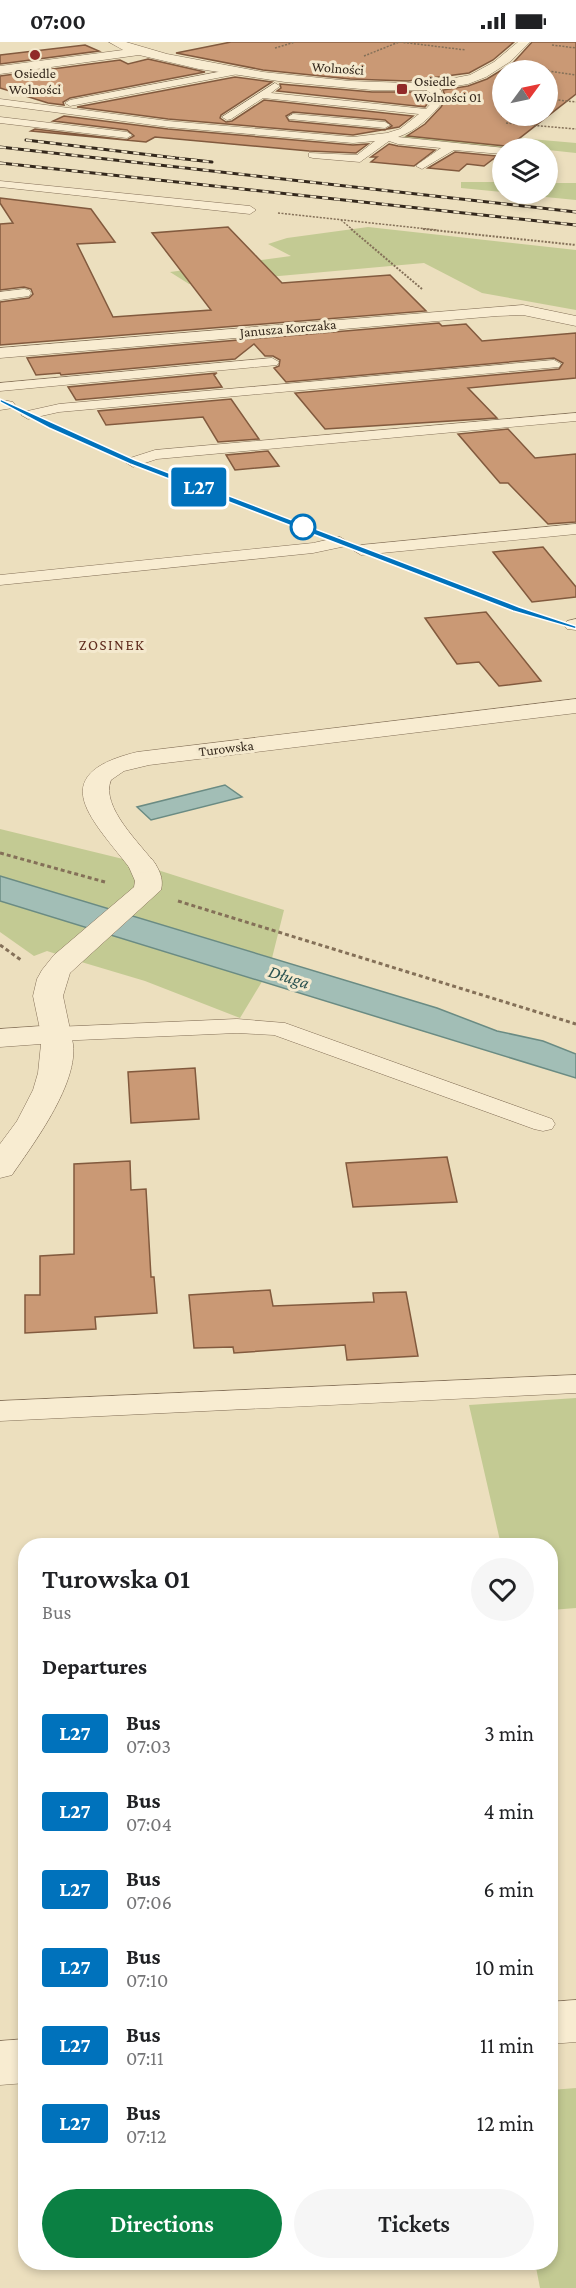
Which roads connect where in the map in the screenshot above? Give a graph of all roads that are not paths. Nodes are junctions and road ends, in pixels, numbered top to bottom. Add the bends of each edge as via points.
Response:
1 (115, 42) edge
2 (524, 42) edge
3 (140, 51) junction
4 (0, 70) edge
5 (234, 72) junction
6 (286, 79) junction
7 (425, 86) junction
8 (262, 95) junction
9 (0, 102) edge
10 (49, 107) junction
11 (0, 109) edge
12 (71, 110) junction
13 (415, 111) junction
14 (429, 112) junction
15 (58, 116) junction
16 (228, 117) dead end
17 (292, 117) dead end
18 (0, 120) edge
19 (37, 125) junction
20 (155, 134) dead end
21 (137, 136) dead end
22 (388, 136) junction
23 (452, 146) junction
24 (492, 150) edge
25 (301, 154) dead end
26 (422, 166) dead end
27 (0, 184) edge
28 (250, 210) road end
29 (24, 293) dead end
30 (0, 296) edge
31 (576, 321) edge
32 (0, 353) edge
33 (272, 362) dead end
34 (554, 364) dead end
35 (0, 387) edge
36 (28, 415) dead end
37 (576, 417) edge
38 (133, 462) dead end
39 (576, 529) edge
40 (340, 542) dead end
41 (361, 549) dead end
42 (0, 580) edge
43 (576, 706) edge
44 (57, 1034) junction
45 (0, 1038) edge
46 (543, 1124) dead end
47 (0, 1168) edge
48 (576, 1384) edge
49 (0, 1411) edge
50 (576, 2021) edge
51 (558, 2022) edge
52 (18, 2062) edge
53 (0, 2063) edge

1 - 3 street, Wolności
2 - 7 street, Wolności via 484,74 470,80
3 - 4 street, Wolności
3 - 5 street, Wolności
5 - 6 street, Wolności
5 - 10 lane
6 - 7 street, Wolności
6 - 8 lane
7 - 14 lane via 437,92 440,100
8 - 13 lane
8 - 16 lane
9 - 10 lane
10 - 12 lane
11 - 15 lane
12 - 15 lane
12 - 22 lane via 168,124 343,140
13 - 14 lane
13 - 17 lane via 389,125
14 - 22 lane via 404,131
15 - 19 lane
15 - 20 lane via 161,130
18 - 19 lane
19 - 21 lane
22 - 23 lane via 398,141
22 - 25 lane via 360,159
23 - 24 lane
23 - 26 lane
27 - 28 lane
29 - 30 lane
31 - 32 street, Janusza Korczaka via 523,310
33 - 35 lane
34 - 36 lane via 59,408
37 - 38 lane via 155,455
39 - 41 lane
40 - 42 lane
43 - 44 street, Turowska via 119,764 99,777 94,791 100,810 143,884 54,972 46,992
44 - 45 street
44 - 46 lane via 237,1026 277,1028
44 - 47 street via 56,1070 47,1099
48 - 49 lane
50 - 51 street
52 - 53 street

